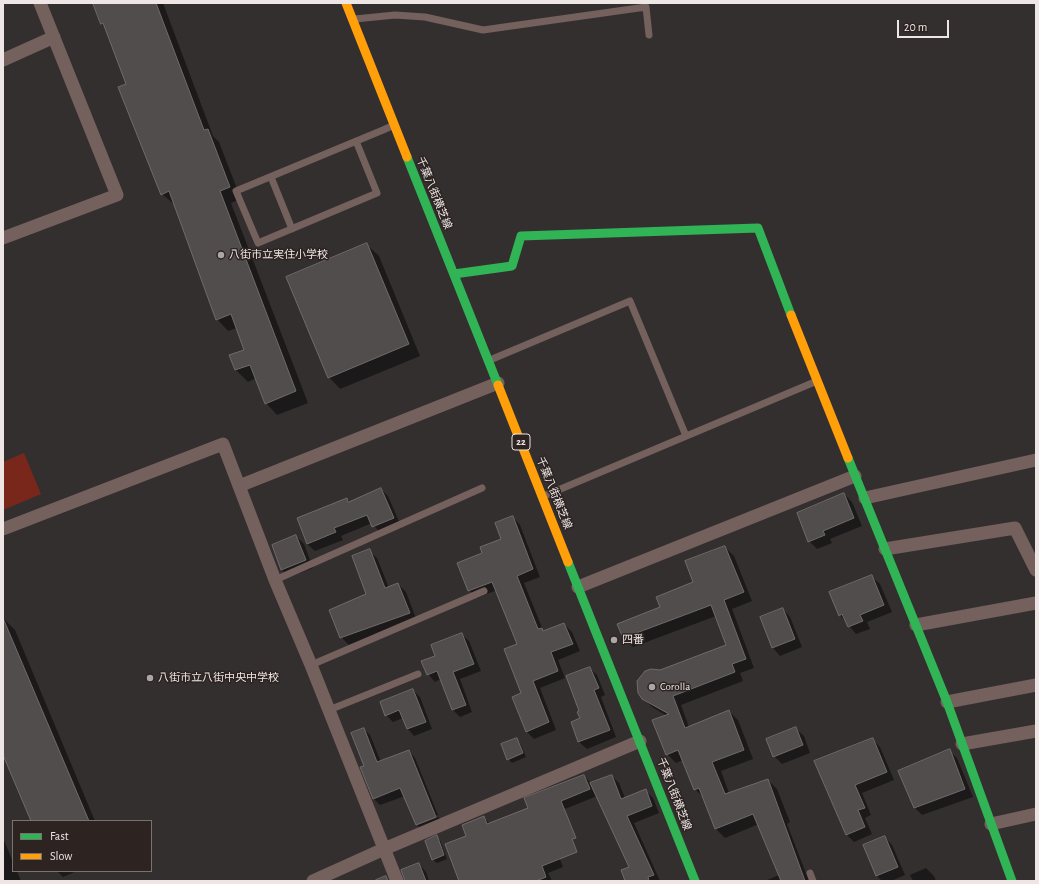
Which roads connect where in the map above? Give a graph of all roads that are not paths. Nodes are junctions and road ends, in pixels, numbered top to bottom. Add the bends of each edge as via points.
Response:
1 (40, 3) edge
2 (346, 3) edge
3 (353, 19) junction
4 (649, 34) dead end
5 (54, 37) junction
6 (3, 60) edge
7 (394, 125) junction
8 (356, 141) junction
9 (270, 177) junction
10 (292, 229) junction
11 (4, 235) edge
12 (454, 274) junction
13 (488, 360) junction
14 (817, 381) junction
15 (498, 383) junction
16 (686, 436) junction
17 (1036, 460) edge
18 (855, 476) junction
19 (239, 486) junction
20 (482, 488) dead end
21 (542, 496) junction
22 (865, 498) junction
23 (3, 528) edge
24 (885, 549) junction
25 (1036, 570) edge
26 (275, 580) junction
27 (578, 586) junction
28 (484, 591) dead end
29 (1036, 603) edge
30 (916, 625) junction
31 (311, 665) junction
32 (418, 674) dead end
33 (1036, 685) edge
34 (947, 702) junction
35 (329, 710) junction
36 (1036, 731) edge
37 (640, 741) junction
38 (962, 744) junction
39 (1036, 814) edge
40 (991, 824) junction
41 (384, 848) junction
42 (810, 873) dead end
43 (313, 881) edge
44 (397, 881) edge
45 (695, 881) edge
46 (813, 881) edge
47 (1012, 881) edge

1 - 5 street
2 - 3 street, 千葉八街横芝線 / 22
3 - 4 lane via 394,15 425,17 482,30 646,7
3 - 7 street, 千葉八街横芝線 / 22
5 - 6 street
5 - 11 street via 117,195
7 - 8 lane
7 - 12 street, 千葉八街横芝線 / 22
8 - 9 lane
8 - 10 lane via 377,193
9 - 10 lane
9 - 10 lane via 236,191 258,243
12 - 13 street, 千葉八街横芝線 / 22
12 - 14 street via 512,266 521,236 758,228
13 - 15 street, 千葉八街横芝線 / 22
13 - 16 lane via 630,301
14 - 16 lane
14 - 18 street
15 - 19 street
15 - 21 street, 千葉八街横芝線 / 22
16 - 21 lane
17 - 22 street
18 - 22 street
18 - 27 street
19 - 23 street via 223,444
19 - 26 street
20 - 26 lane
21 - 27 street, 千葉八街横芝線 / 22
22 - 24 street
24 - 25 street via 1016,528
24 - 30 street
26 - 31 street
27 - 37 street, 千葉八街横芝線 / 22
28 - 31 lane
29 - 30 street
30 - 34 street
31 - 35 street
32 - 35 lane
33 - 34 street
34 - 38 street
35 - 41 street
36 - 38 street
37 - 41 street
37 - 45 street, 千葉八街横芝線 / 22
38 - 40 street
39 - 40 street
40 - 47 street
41 - 43 street
41 - 44 street
42 - 46 lane

